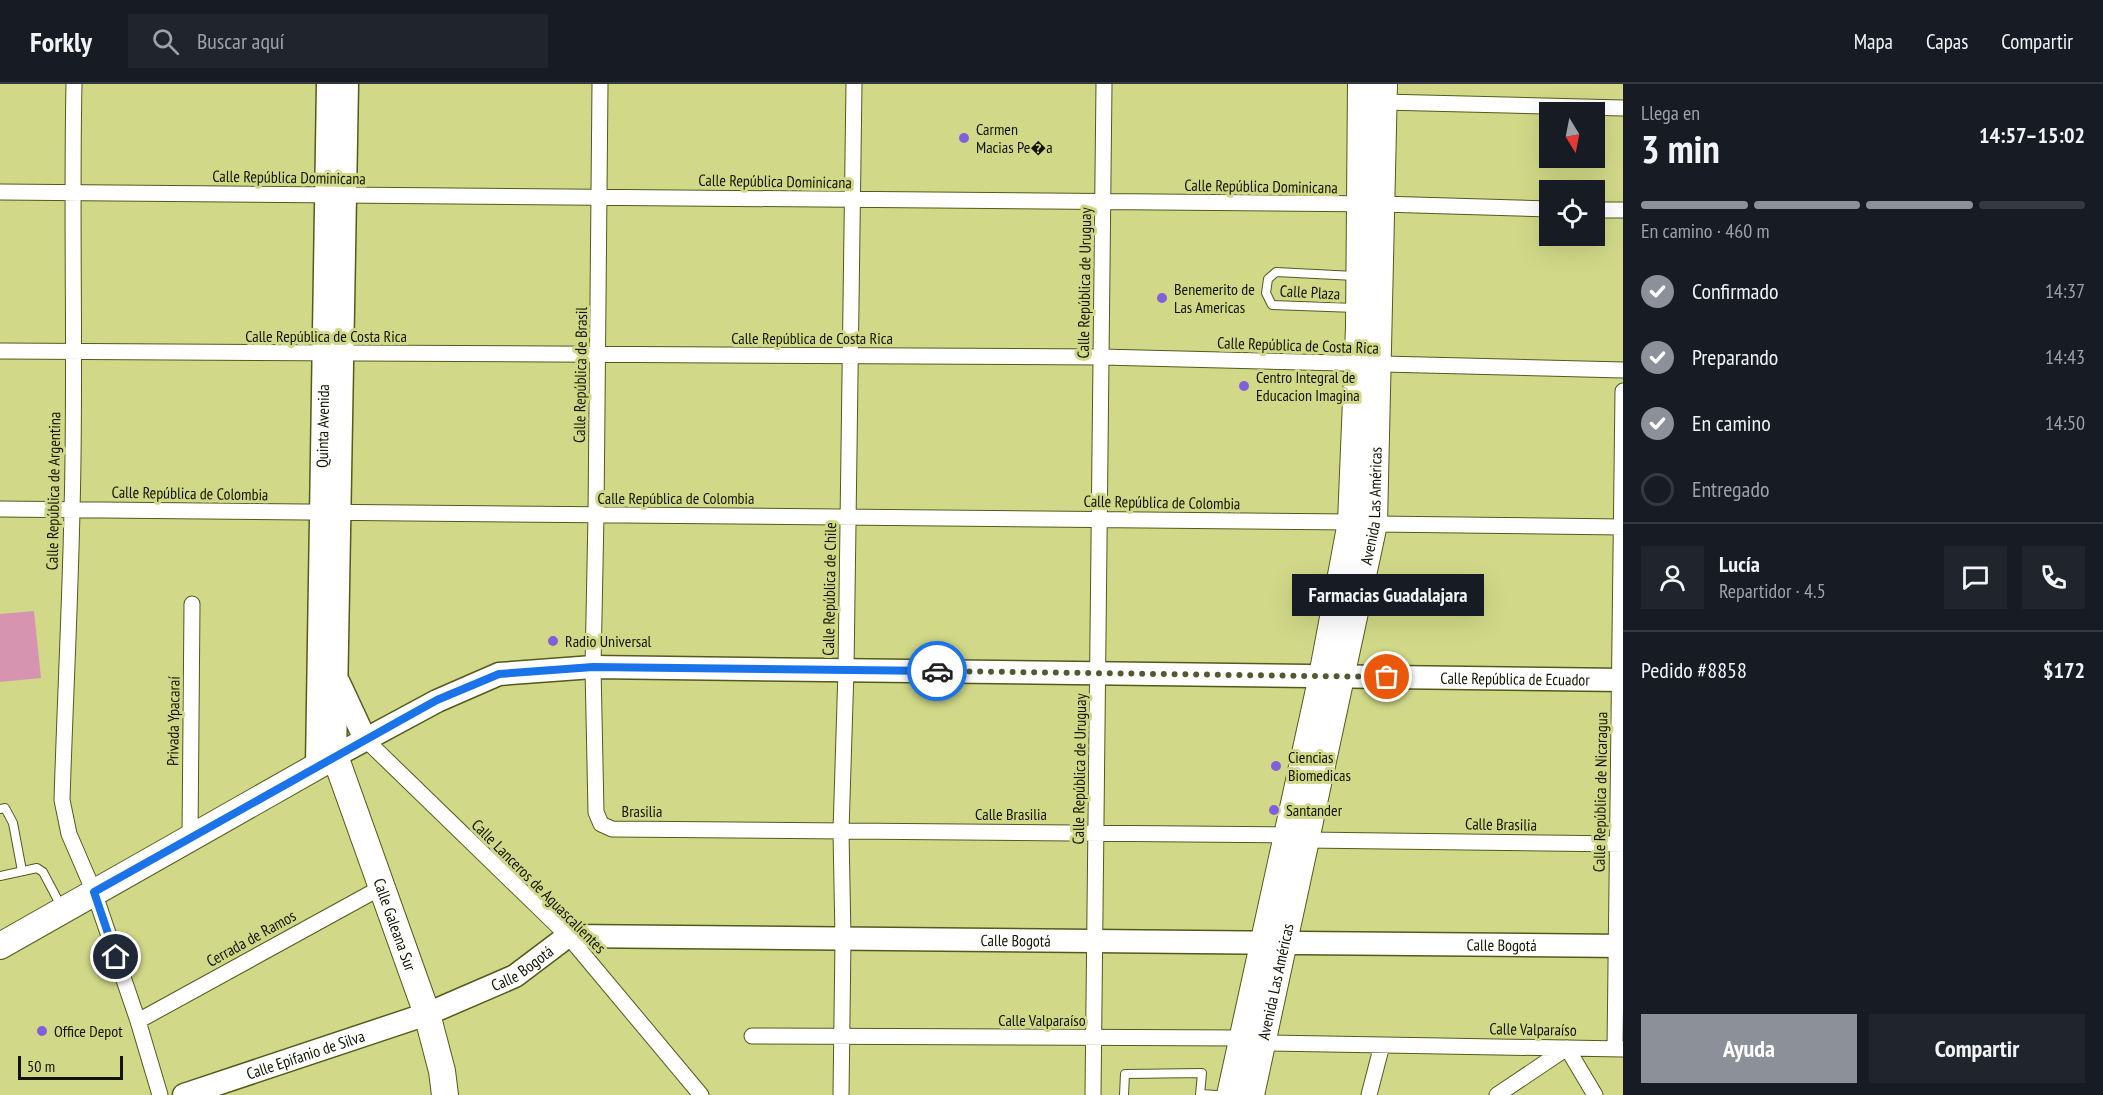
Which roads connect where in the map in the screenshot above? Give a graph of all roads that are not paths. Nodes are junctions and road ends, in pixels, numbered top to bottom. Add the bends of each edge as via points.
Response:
1 (74, 84) edge
2 (328, 84) edge
3 (347, 84) edge
4 (600, 84) edge
5 (854, 84) edge
6 (1104, 84) edge
7 (1361, 84) edge
8 (1384, 93) edge
9 (1623, 108) edge
10 (0, 192) edge
11 (72, 193) junction
12 (336, 195) junction
13 (599, 197) junction
14 (853, 200) junction
15 (1103, 202) junction
16 (1371, 204) junction
17 (1539, 209) edge
18 (1605, 210) edge
19 (1623, 210) edge
20 (1359, 276) junction
21 (1359, 308) junction
22 (0, 351) edge
23 (74, 352) junction
24 (333, 354) junction
25 (598, 355) junction
26 (850, 356) junction
27 (1101, 357) junction
28 (1368, 365) junction
29 (1623, 370) edge
30 (1623, 391) edge
31 (1623, 420) edge
32 (0, 509) edge
33 (72, 510) junction
34 (330, 513) junction
35 (596, 515) junction
36 (848, 517) junction
37 (1100, 520) junction
38 (1363, 523) junction
39 (1622, 528) edge
40 (192, 604) dead end
41 (593, 667) junction
42 (846, 670) junction
43 (1098, 673) junction
44 (1331, 676) junction
45 (337, 678) junction
46 (1621, 680) edge
47 (365, 739) junction
48 (326, 761) junction
49 (0, 808) edge
50 (841, 831) junction
51 (1096, 833) junction
52 (1297, 837) junction
53 (190, 838) junction
54 (1620, 844) edge
55 (22, 871) junction
56 (0, 876) edge
57 (382, 887) junction
58 (94, 892) junction
59 (63, 910) junction
60 (568, 936) junction
61 (843, 939) junction
62 (1095, 941) junction
63 (1273, 943) junction
64 (0, 946) edge
65 (1620, 946) edge
66 (428, 1014) junction
67 (138, 1021) junction
68 (752, 1036) dead end
69 (842, 1038) junction
70 (1094, 1038) junction
71 (1253, 1041) junction
72 (1383, 1045) junction
73 (1567, 1048) junction
74 (1619, 1049) edge
75 (1200, 1094) edge
76 (160, 1095) edge
77 (184, 1095) edge
78 (445, 1095) edge
79 (701, 1095) edge
80 (840, 1095) edge
81 (1093, 1095) edge
82 (1124, 1095) edge
83 (1217, 1095) edge
84 (1230, 1095) edge
85 (1251, 1095) edge
86 (1368, 1095) edge
87 (1497, 1095) edge
88 (1595, 1095) edge

1 - 11 street, Calle República de Argentina
2 - 12 street, Quinta Avenida
3 - 12 street, Quinta Avenida
4 - 13 street, Calle República de Brasil
5 - 14 street, Calle República de Chile
6 - 15 street, Calle República de Uruguay
7 - 16 main road, Avenida Las Américas
8 - 9 street
8 - 16 main road, Avenida Las Américas
10 - 11 street, Calle República Dominicana
11 - 12 street, Calle República Dominicana
11 - 23 street, Calle República de Argentina
12 - 13 street, Calle República Dominicana
12 - 24 street, Quinta Avenida
13 - 14 street, Calle República Dominicana
13 - 25 street, Calle República de Brasil
14 - 15 street, Calle República Dominicana
14 - 26 street, Calle República de Chile
15 - 16 street, Calle República Dominicana
15 - 27 street, Calle República de Uruguay
16 - 17 street, Calle República Dominicana
16 - 20 main road, Avenida Las Américas
16 - 28 main road, Avenida Las Américas
18 - 19 street
20 - 21 main road, Avenida Las Américas
20 - 21 lane, Calle Plaza via 1276,272 1268,279 1266,293 1272,305
21 - 28 main road, Avenida Las Américas
22 - 23 street, Calle República de Costa Rica
23 - 24 street, Calle República de Costa Rica
23 - 33 street, Calle República de Argentina
24 - 25 street, Calle República de Costa Rica
24 - 34 street, Quinta Avenida
25 - 26 street, Calle República de Costa Rica
25 - 35 street, Calle República de Brasil
26 - 27 street, Calle República de Costa Rica
26 - 36 street, Calle República de Chile
27 - 28 street, Calle República de Costa Rica
27 - 37 street, Calle República de Uruguay
28 - 29 street, Calle República de Costa Rica
28 - 38 main road, Avenida Las Américas
30 - 31 street, Calle República de Nicaragua
31 - 39 street, Calle República de Nicaragua
32 - 33 street, Calle República de Colombia
33 - 34 street, Calle República de Colombia
33 - 58 street, Calle República de Argentina via 62,800 69,834
34 - 35 street, Calle República de Colombia
34 - 45 street, Quinta Avenida
34 - 48 street, Quinta Avenida
35 - 36 street, Calle República de Colombia
35 - 41 street, Calle República de Brasil
36 - 37 street, Calle República de Colombia
36 - 42 street, Calle República de Chile
37 - 38 street, Calle República de Colombia
37 - 43 street, Calle República de Uruguay
38 - 39 street, Calle República de Colombia
38 - 44 main road, Avenida Las Américas
39 - 46 street, Calle República de Nicaragua
40 - 53 street, Privada Ypacaraí
41 - 42 street, Calle República de Ecuador
41 - 47 street, Calle República de Ecuador via 499,674 437,700
41 - 50 street, Brasilia via 596,812 601,824 612,829
42 - 43 street, Calle República de Ecuador
42 - 50 street, Calle República de Chile
43 - 44 street, Calle República de Ecuador
43 - 51 street, Calle República de Uruguay
44 - 46 street, Calle República de Ecuador
44 - 52 main road, Avenida Las Américas
45 - 47 street
45 - 48 street, Quinta Avenida
46 - 54 street, Calle República de Nicaragua
47 - 48 street, Calle República de Ecuador
47 - 60 street, Calle Lanceros de Aguascalientes
48 - 53 main road, Calle República de Ecuador
48 - 57 main road, Calle Galeana Sur
49 - 55 lane via 5,808 13,823
50 - 51 street, Calle Brasilia
50 - 61 street, Calle República de Chile
51 - 52 street, Calle Brasilia
51 - 62 street, Calle República de Uruguay
52 - 54 street, Calle Brasilia
52 - 63 main road, Avenida Las Américas
53 - 58 main road, Calle República de Ecuador
54 - 65 street, Calle República de Nicaragua
55 - 56 lane
55 - 59 lane via 37,868 43,872
57 - 66 main road, Calle Galeana Sur
57 - 67 street, Cerrada de Ramos
58 - 59 main road, Calle República de Ecuador
58 - 67 street, Calle República de Argentina
59 - 64 main road, Calle República de Ecuador
60 - 61 street, Calle Bogotá
60 - 66 street, Calle Bogotá via 515,976
60 - 79 street, Calle Lanceros de Aguascalientes
61 - 62 street, Calle Bogotá
61 - 69 street, Calle República de Chile
62 - 63 street, Calle Bogotá
62 - 70 street, Calle República de Uruguay
63 - 65 street, Calle Bogotá
63 - 71 main road, Avenida Las Américas
65 - 74 street, Calle República de Nicaragua
66 - 77 street, Calle Epifanio de Silva
66 - 78 main road, Calle Galeana Sur
67 - 76 street, Calle República de Argentina
68 - 69 street, Calle Valparaíso
69 - 70 street, Calle Valparaíso
69 - 80 street, Calle República de Chile
70 - 71 street, Calle Valparaíso
70 - 81 street, Calle República de Uruguay
71 - 72 street, Calle Valparaíso
71 - 84 main road, Avenida Las Américas
71 - 85 main road, Avenida Las Américas
72 - 73 street, Calle Valparaíso
72 - 86 street
73 - 74 street, Calle Valparaíso
73 - 87 street
73 - 88 street
75 - 82 lane via 1202,1073 1125,1074
75 - 83 lane

